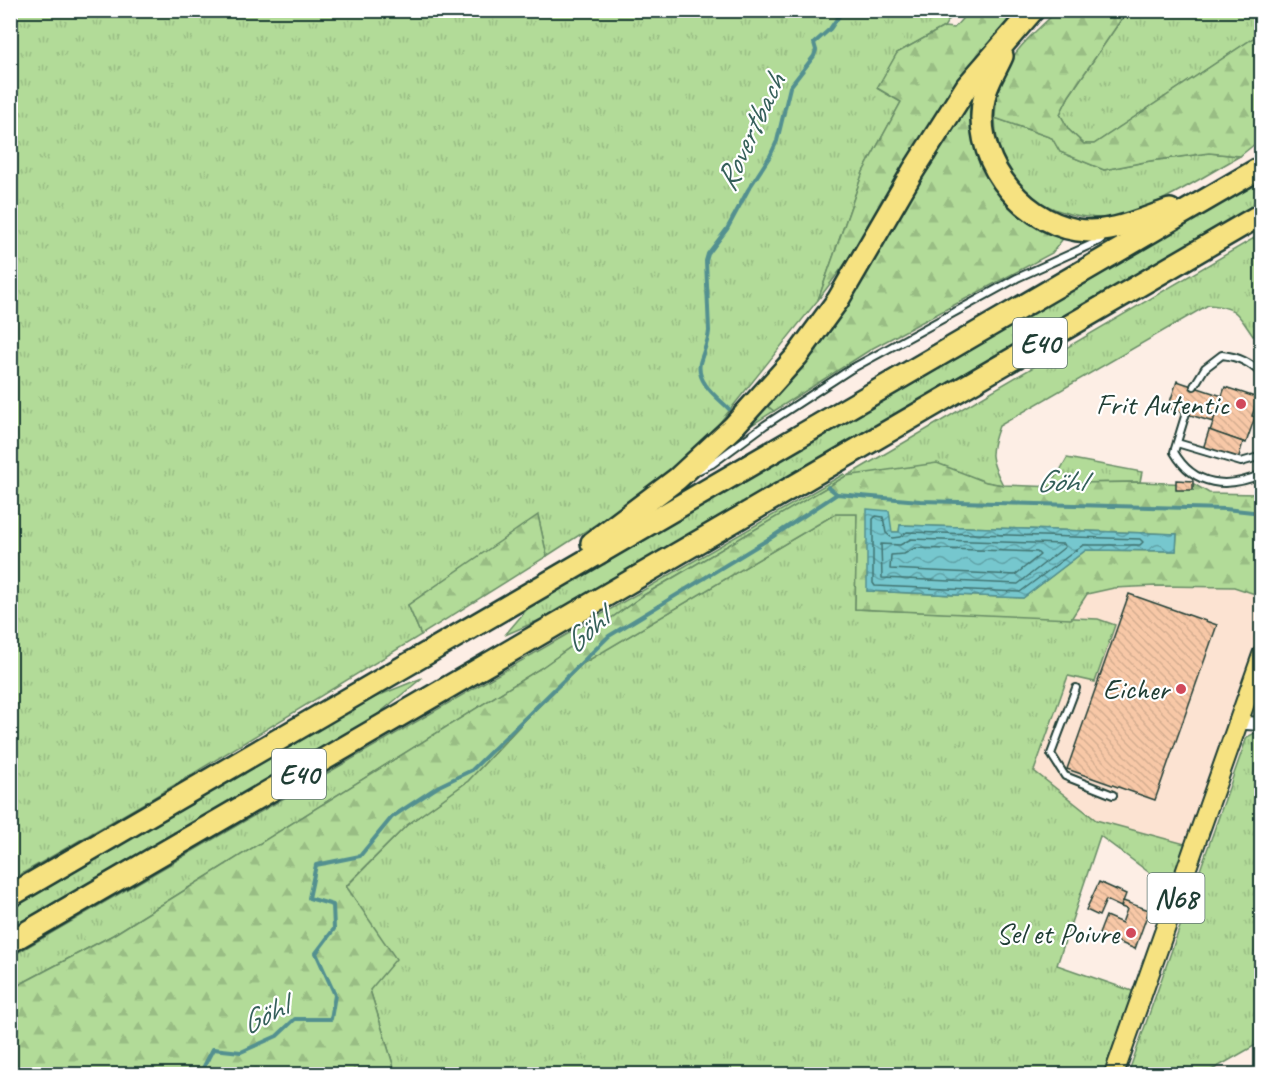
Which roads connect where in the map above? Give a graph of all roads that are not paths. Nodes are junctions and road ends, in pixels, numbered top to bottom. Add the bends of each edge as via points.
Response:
1 (1033, 10) edge
2 (1012, 35) junction
3 (1262, 167) edge
4 (1197, 205) junction
5 (1262, 214) edge
6 (1112, 229) junction
7 (1262, 374) edge
8 (1194, 386) dead end
9 (1186, 413) dead end
10 (740, 432) junction
11 (1177, 442) junction
12 (1262, 456) edge
13 (1262, 474) edge
14 (586, 553) junction
15 (1262, 655) edge
16 (1076, 688) dead end
17 (1239, 721) junction
18 (1262, 724) edge
19 (1113, 795) dead end
20 (10, 896) edge
21 (10, 942) edge
22 (1114, 1074) edge

1 - 2 highway
2 - 6 highway via 985,94 982,127 997,174 1010,191 1049,221 1077,230
2 - 10 highway via 967,86 838,300 797,356 749,411
3 - 4 highway, E40
4 - 6 highway
4 - 14 highway, E40 via 767,455
5 - 21 highway, E40
6 - 10 lane via 1099,242 1017,278 851,369 765,425
7 - 8 lane via 1250,363 1222,355 1205,368
9 - 11 lane
10 - 14 highway
11 - 12 lane via 1241,462
11 - 13 lane via 1174,452 1180,463 1201,478 1223,484 1247,481
14 - 20 highway, E40 via 547,583
15 - 17 main road, N68
16 - 19 lane via 1051,754 1065,776
17 - 18 street
17 - 22 main road, N68

